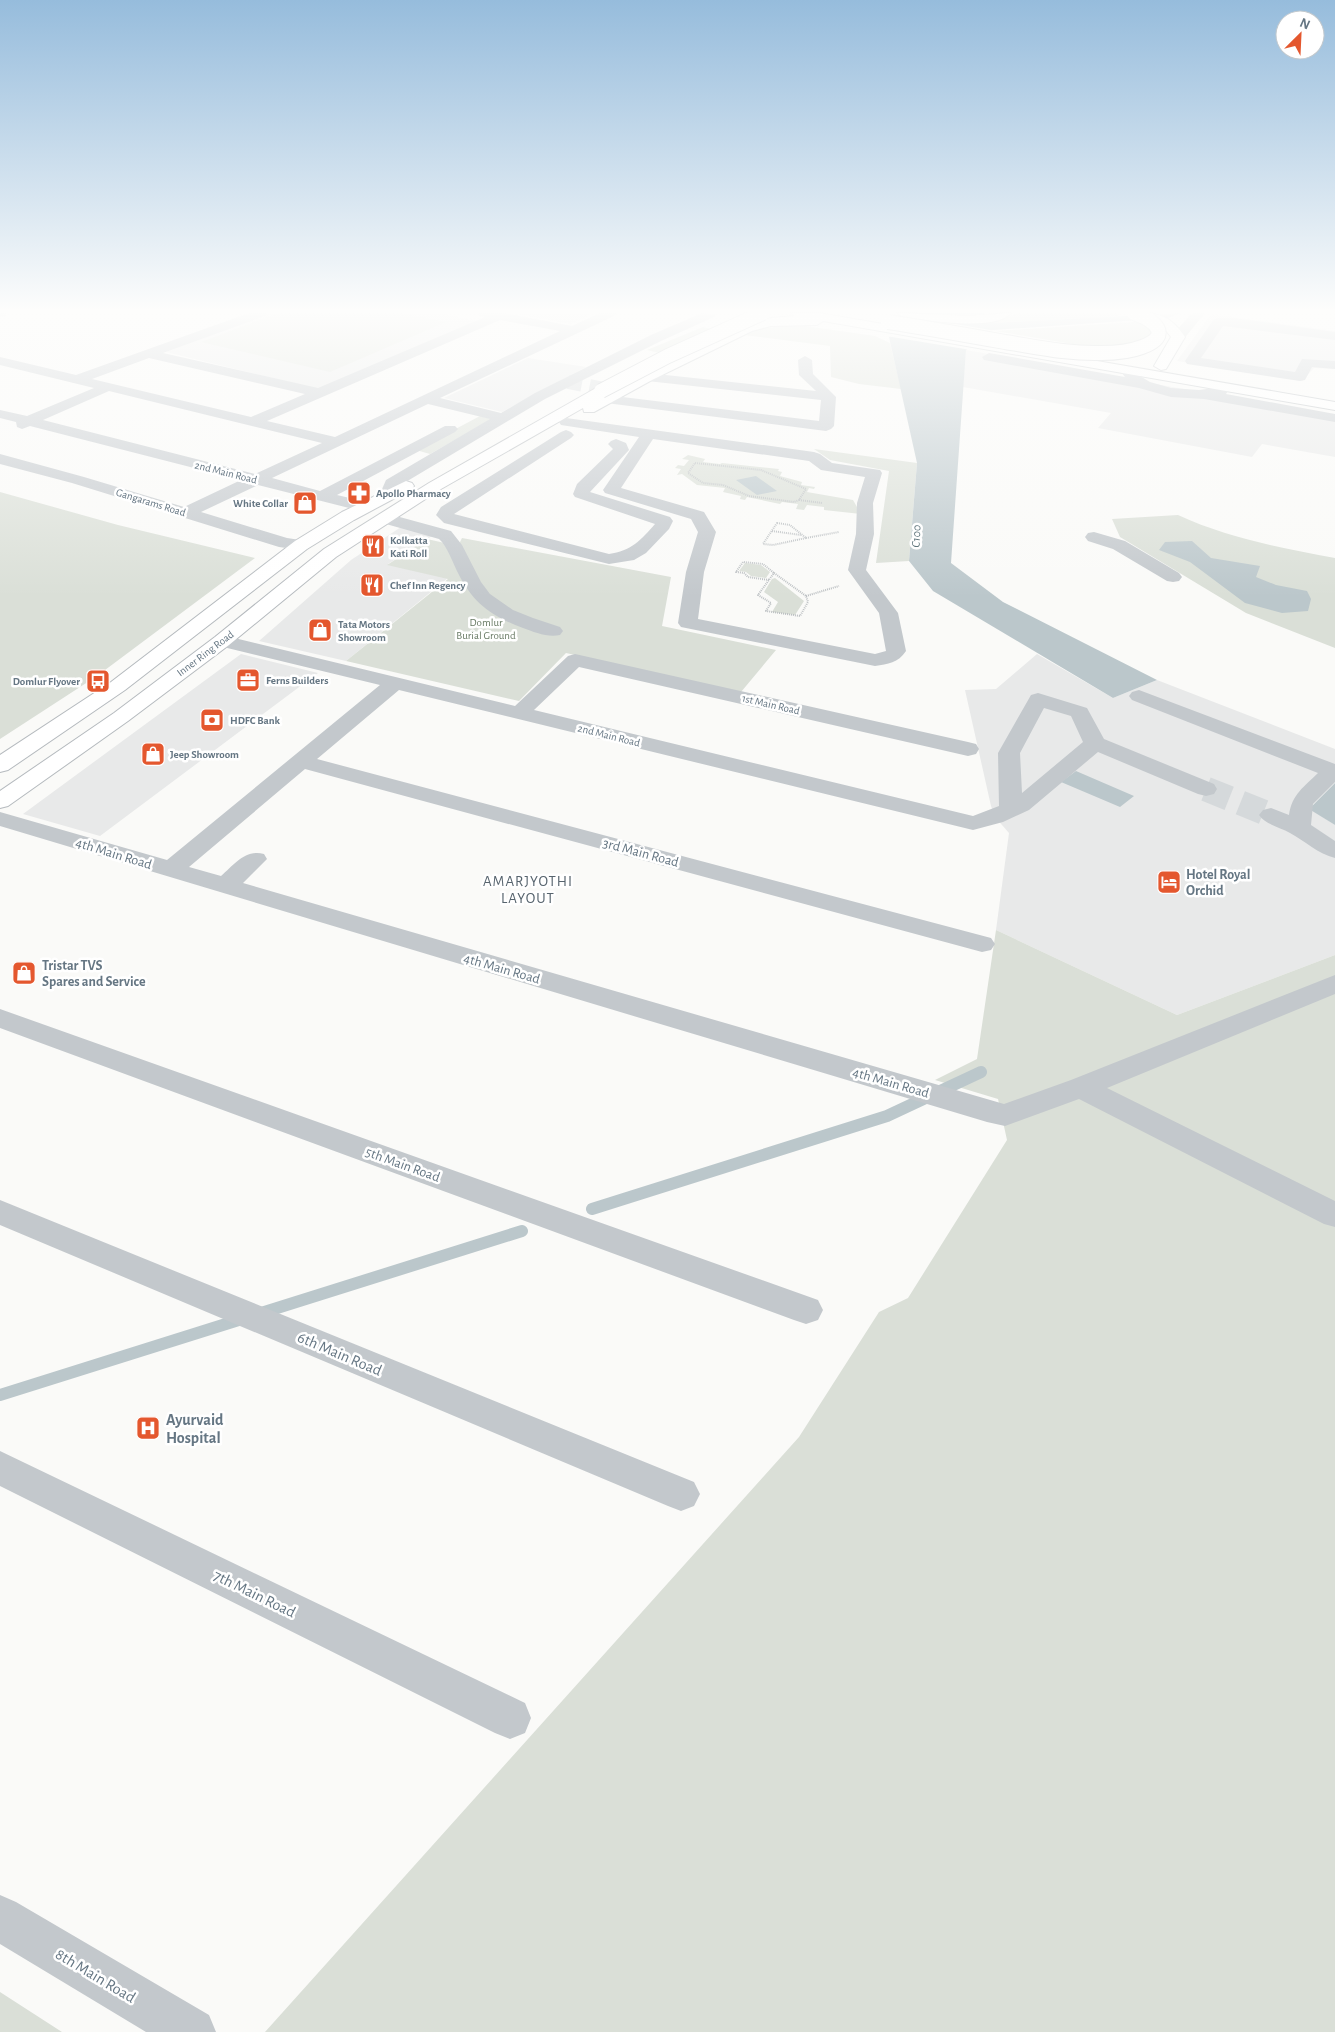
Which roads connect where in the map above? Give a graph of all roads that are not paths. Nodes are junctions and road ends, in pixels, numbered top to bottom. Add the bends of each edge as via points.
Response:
1 (60, 408) edge
2 (191, 408) edge
3 (285, 408) edge
4 (411, 408) edge
5 (459, 408) edge
6 (520, 408) edge
7 (545, 408) edge
8 (581, 408) tunnel mouth
9 (588, 408) edge
10 (696, 408) edge
11 (828, 408) edge
12 (1279, 408) edge
13 (480, 413) junction
14 (0, 414) edge
15 (502, 418) junction
16 (1335, 418) edge
17 (28, 422) junction
18 (252, 422) junction
19 (561, 429) junction
20 (7, 431) dead end
21 (649, 433) junction
22 (337, 442) junction
23 (0, 459) edge
24 (257, 479) junction
25 (322, 496) junction
26 (388, 496) junction
27 (408, 502) junction
28 (365, 507) junction
29 (186, 513) junction
30 (385, 518) junction
31 (1094, 537) dead end
32 (301, 546) junction
33 (1173, 577) dead end
34 (553, 631) dead end
35 (222, 641) junction
36 (395, 682) junction
37 (1139, 696) dead end
38 (519, 713) junction
39 (1095, 743) junction
40 (968, 749) dead end
41 (301, 760) junction
42 (0, 765) edge
43 (1334, 771) edge
44 (1206, 789) tunnel mouth
45 (0, 801) edge
46 (1003, 813) junction
47 (1271, 815) tunnel mouth
48 (0, 819) edge
49 (1299, 828) junction
50 (1335, 851) edge
51 (255, 859) dead end
52 (170, 870) junction
53 (224, 886) junction
54 (982, 944) dead end
55 (1335, 984) edge
56 (0, 1018) edge
57 (1081, 1087) junction
58 (0, 1212) edge
59 (1335, 1215) edge
60 (806, 1310) dead end
61 (0, 1468) edge
62 (681, 1494) dead end
63 (510, 1718) dead end
64 (0, 1918) edge
65 (192, 2032) edge

1 - 17 street
2 - 18 street
3 - 18 street
4 - 22 street
5 - 13 street
6 - 15 street
7 - 26 main road
8 - 27 main road
9 - 19 main road
10 - 11 street via 826,426
12 - 16 street
13 - 15 street
13 - 25 street
14 - 17 street, 2nd Main Road
15 - 26 street via 392,483
17 - 20 street
17 - 24 street, 2nd Main Road
18 - 22 street
19 - 19 street via 621,446 621,450 581,494 664,521 638,553 609,559 444,515
19 - 21 street
19 - 27 main road via 445,492
21 - 21 street via 611,490 698,516 708,532 695,572 688,623 875,660 886,659 896,651 888,613 857,570 865,530 864,503 874,473 827,467 814,457
22 - 24 street
23 - 29 street, Gangarams Road
24 - 25 street, 2nd Main Road
24 - 29 street
25 - 28 street, 2nd Main Road
26 - 28 main road, Inner Ring Road
27 - 30 main road, Inner Ring Road
28 - 32 main road, Inner Ring Road
29 - 32 street, Gangarams Road
30 - 34 street via 445,535 452,540 462,565 481,596 492,607
30 - 35 main road, Inner Ring Road via 330,553
31 - 33 street via 1119,545
32 - 42 main road, Inner Ring Road via 118,686
35 - 36 street, 2nd Main Road
35 - 45 main road, Inner Ring Road via 121,717
36 - 38 street, 2nd Main Road
36 - 41 street
37 - 43 street
38 - 40 street, 1st Main Road via 575,660
38 - 46 street, 2nd Main Road via 974,823
39 - 44 street
39 - 46 street via 1020,805
39 - 46 street via 1080,712 1038,698 1010,753
41 - 52 street
41 - 54 street, 3rd Main Road
43 - 49 street via 1302,802
47 - 49 street
48 - 52 street, 4th Main Road
49 - 50 street
51 - 53 street
52 - 53 street, 4th Main Road
53 - 57 street, 4th Main Road via 1005,1114
55 - 57 street
56 - 60 street, 5th Main Road
57 - 59 street
58 - 62 street, 6th Main Road
61 - 63 street, 7th Main Road
64 - 65 street, 8th Main Road

